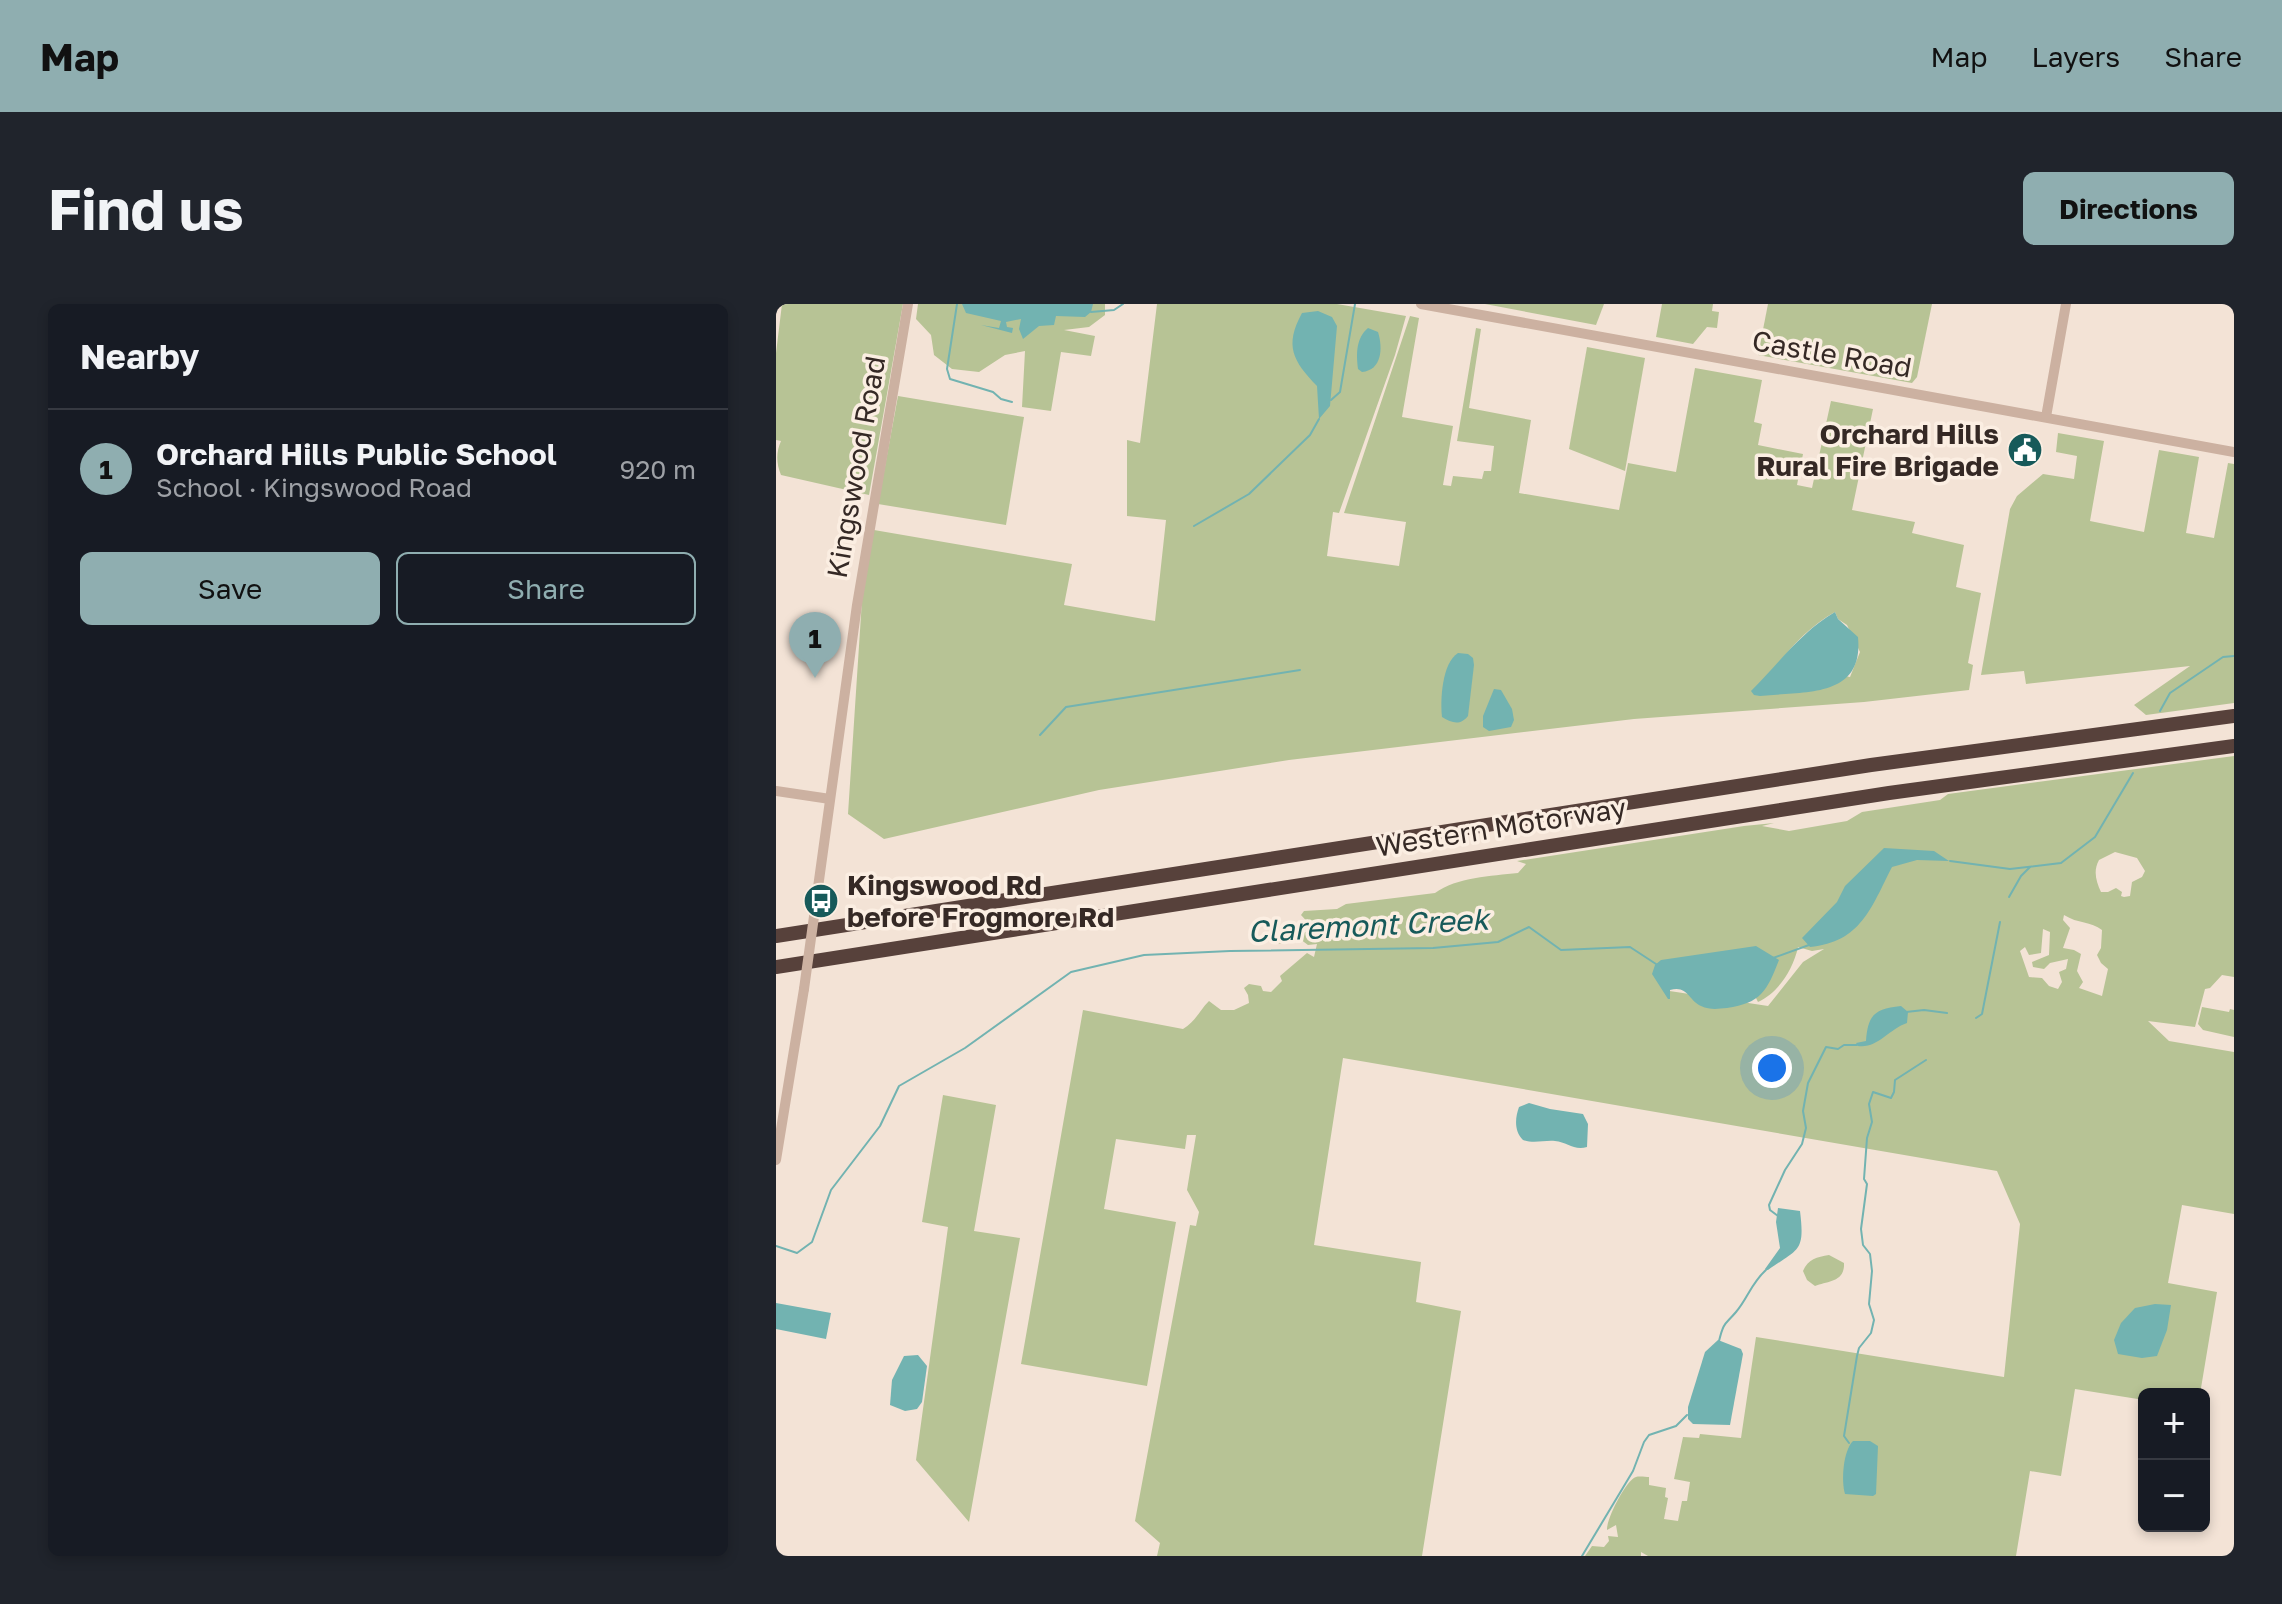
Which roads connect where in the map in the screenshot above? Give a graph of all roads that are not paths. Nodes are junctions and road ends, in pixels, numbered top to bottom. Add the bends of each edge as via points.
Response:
1 (908, 304) edge
2 (1421, 304) edge
3 (2066, 304) edge
4 (2046, 417) junction
5 (2234, 452) edge
6 (2234, 716) edge
7 (2234, 746) edge
8 (776, 791) edge
9 (830, 799) junction
10 (776, 936) edge
11 (776, 967) edge
12 (776, 1160) edge

1 - 9 street, Kingswood Road
2 - 4 street, Castle Road
3 - 4 street
4 - 5 street, Castle Road
6 - 10 highway, Western Motorway via 1857,767
7 - 11 highway, Western Motorway via 1875,795
8 - 9 street
9 - 12 street, Kingswood Road, bridge

